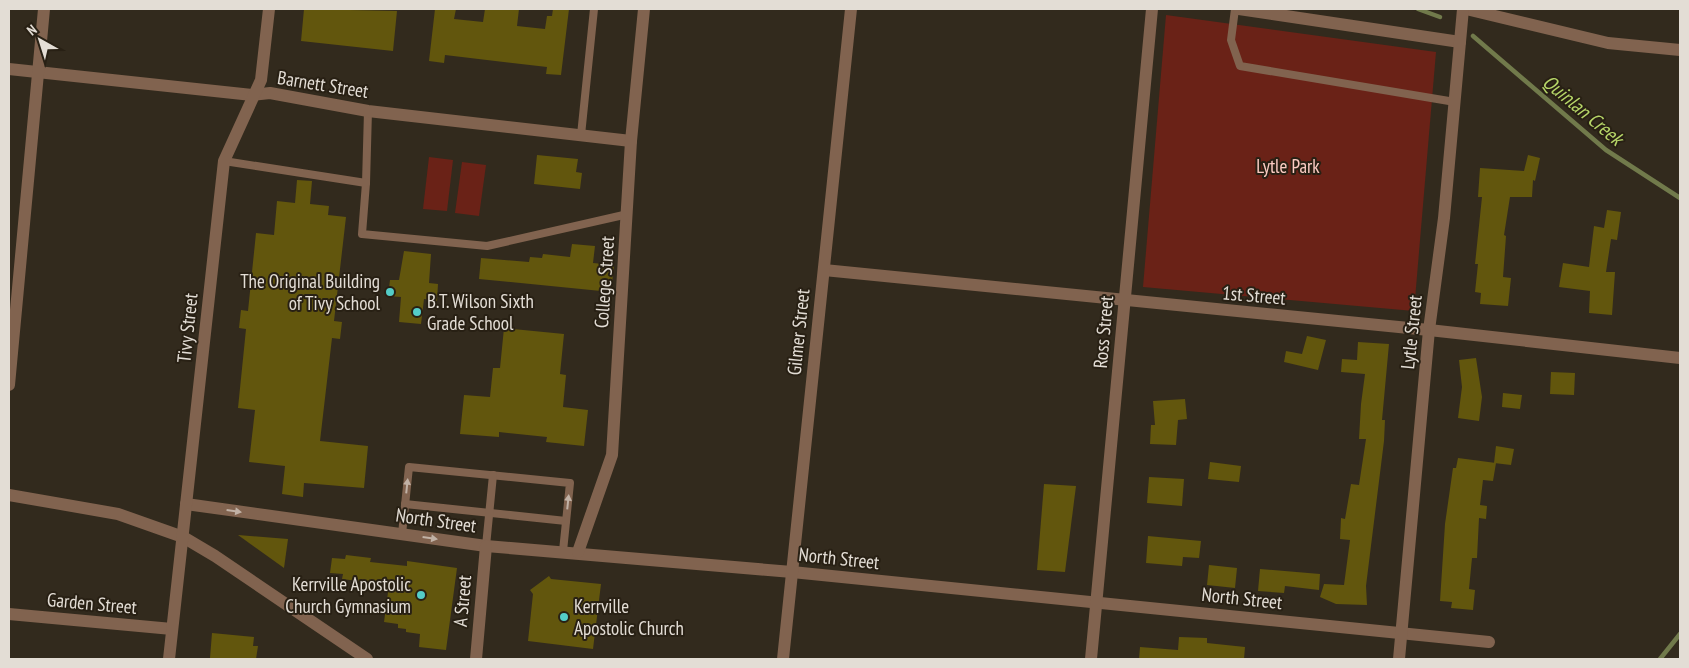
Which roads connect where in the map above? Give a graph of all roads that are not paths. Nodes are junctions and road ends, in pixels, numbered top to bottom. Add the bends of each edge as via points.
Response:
1 (44, 9) edge
2 (269, 9) edge
3 (594, 9) edge
4 (644, 9) edge
5 (851, 9) edge
6 (1152, 9) edge
7 (1235, 9) edge
8 (1240, 9) edge
9 (1464, 9) edge
10 (1460, 42) junction
11 (1680, 50) edge
12 (9, 70) edge
13 (38, 72) junction
14 (252, 95) junction
15 (1455, 102) junction
16 (368, 111) junction
17 (581, 135) junction
18 (631, 141) junction
19 (224, 160) junction
20 (366, 183) junction
21 (628, 214) junction
22 (824, 270) junction
23 (1125, 302) junction
24 (1429, 330) junction
25 (1680, 358) edge
26 (9, 385) edge
27 (493, 475) junction
28 (9, 495) edge
29 (186, 504) junction
30 (405, 504) junction
31 (489, 513) junction
32 (566, 521) junction
33 (402, 534) junction
34 (183, 537) junction
35 (486, 546) junction
36 (563, 551) junction
37 (578, 552) junction
38 (792, 572) junction
39 (1096, 602) junction
40 (9, 614) edge
41 (172, 629) junction
42 (1401, 633) junction
43 (1489, 642) dead end
44 (169, 659) edge
45 (367, 659) edge
46 (476, 659) edge
47 (782, 659) edge
48 (1091, 659) edge
49 (1399, 659) edge

1 - 13 street
2 - 14 street, Tivy Street via 261,80
3 - 17 lane
4 - 18 street, College Street
5 - 22 street, Gilmer Street
6 - 23 street, Ross Street
7 - 15 lane via 1231,40 1240,66
8 - 10 street
9 - 10 street, Lytle Street
9 - 11 street via 1608,42
10 - 15 street, Lytle Street
12 - 13 street, Barnett Street
13 - 14 street, Barnett Street
13 - 26 street
14 - 16 street, Barnett Street via 270,94
14 - 19 street, Tivy Street
15 - 24 street, Lytle Street
16 - 17 street, Barnett Street
16 - 20 lane
17 - 18 street, Barnett Street
18 - 21 street, College Street
19 - 20 lane
19 - 29 street, Tivy Street
20 - 21 lane via 362,234 487,246
21 - 37 street, College Street via 612,455
22 - 23 street, 1st Street
22 - 38 street, Gilmer Street
23 - 24 street, 1st Street
23 - 39 street, Ross Street
24 - 25 street, 1st Street
24 - 42 street, Lytle Street
30 -> 27 lane via 409,467
27 - 31 lane
32 -> 27 lane via 570,483
28 - 34 street via 118,514
29 -> 33 street, North Street
29 - 34 street, Tivy Street
30 - 31 lane
30 - 33 lane
31 - 32 lane
31 - 35 lane
32 - 36 lane
33 -> 35 street, North Street
34 - 41 street, Tivy Street
34 - 45 street
35 - 36 street, North Street
35 - 46 street, A Street
36 - 37 street, North Street
37 - 38 street, North Street
38 - 39 street, North Street
38 - 47 street, Gilmer Street
39 - 42 street, North Street
39 - 48 street, Ross Street
40 - 41 street, Garden Street
41 - 44 street, Tivy Street
42 - 43 street, North Street
42 - 49 street, Lytle Street

